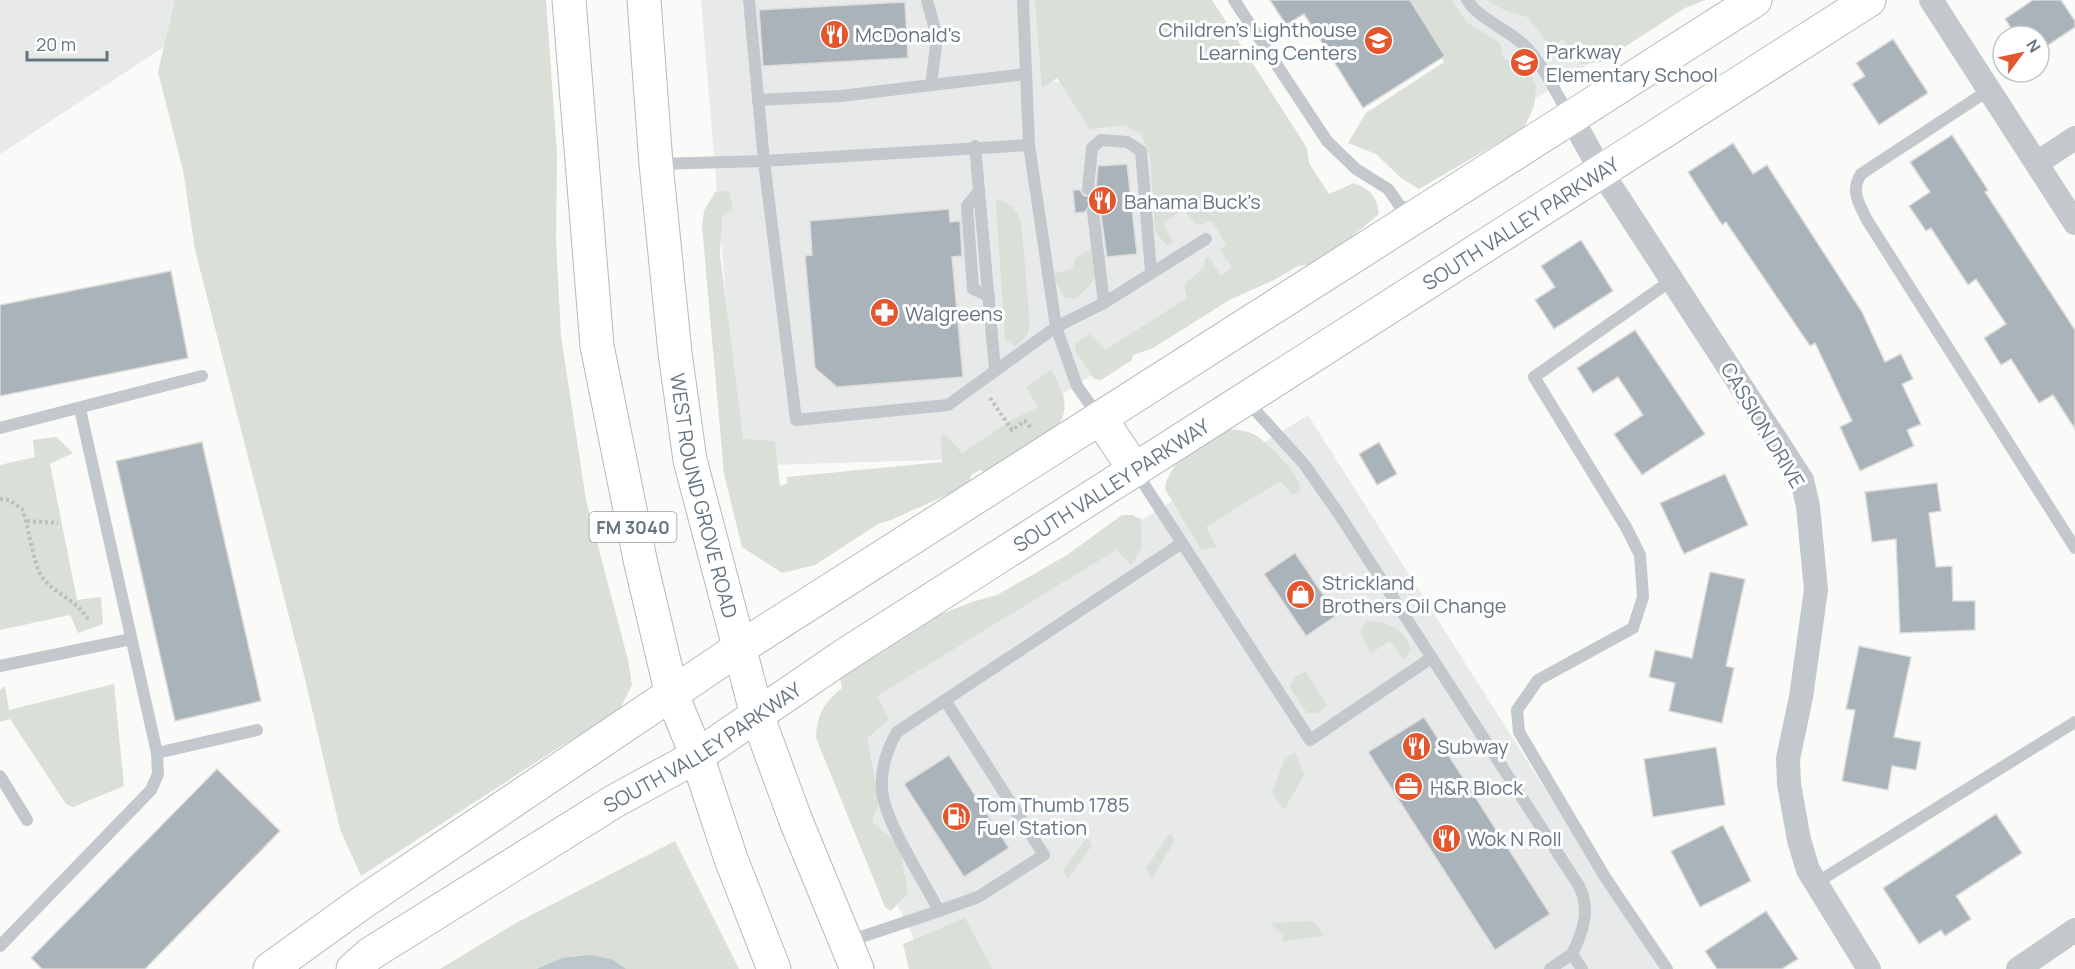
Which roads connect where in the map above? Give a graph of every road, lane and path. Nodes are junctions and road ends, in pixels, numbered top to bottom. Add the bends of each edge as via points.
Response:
1 (569, 0) edge
2 (644, 0) edge
3 (749, 0) edge
4 (927, 0) edge
5 (1023, 0) edge
6 (1234, 0) edge
7 (1467, 0) edge
8 (1755, 0) edge
9 (1869, 0) edge
10 (1931, 0) edge
11 (1026, 74) junction
12 (932, 85) junction
13 (1989, 90) junction
14 (758, 100) junction
15 (1571, 117) junction
16 (2075, 138) edge
17 (1029, 145) junction
18 (975, 146) junction
19 (764, 160) junction
20 (2037, 163) junction
21 (656, 164) junction
22 (1601, 171) junction
23 (1088, 189) dead end
24 (1422, 211) junction
25 (1093, 212) dead end
26 (2075, 223) edge
27 (1206, 239) dead end
28 (1151, 272) junction
29 (1672, 280) junction
30 (1104, 303) junction
31 (1056, 327) junction
32 (995, 370) junction
33 (201, 376) dead end
34 (977, 384) junction
35 (1245, 399) junction
36 (80, 409) junction
37 (1100, 418) junction
38 (0, 428) edge
39 (1034, 431) dead end
40 (1135, 470) junction
41 (0, 499) edge
42 (27, 520) junction
43 (58, 523) dead end
44 (1182, 543) junction
45 (2075, 548) edge
46 (89, 621) dead end
47 (131, 639) junction
48 (738, 650) junction
49 (1431, 658) junction
50 (0, 666) edge
51 (672, 695) junction
52 (945, 700) junction
53 (757, 715) junction
54 (2075, 722) edge
55 (257, 730) dead end
56 (157, 753) junction
57 (697, 756) junction
58 (0, 776) edge
59 (27, 820) dead end
60 (1816, 883) junction
61 (939, 910) junction
62 (2075, 930) edge
63 (0, 946) edge
64 (1572, 954) junction
65 (851, 955) edge
66 (270, 969) edge
67 (353, 969) edge
68 (774, 969) edge
69 (1550, 969) edge
70 (1582, 969) edge
71 (1666, 969) edge
72 (1869, 969) edge
73 (2018, 969) edge

1 - 51 main road, FM 3040 via 597,346
2 - 21 main road, WEST ROUND GROVE ROAD / FM 3040
3 - 14 lane
4 - 12 lane via 937,37
5 - 11 lane
6 - 24 lane via 1327,141 1356,169 1388,189 1400,206
7 - 15 lane via 1472,8 1513,34 1528,49
8 - 15 main road
9 - 22 main road, SOUTH VALLEY PARKWAY
10 - 13 street
11 - 12 lane
11 - 17 lane
12 - 14 lane via 841,96
13 - 20 street
13 - 45 lane via 1861,174 1854,184 1855,197
14 - 19 lane
15 - 22 street, CASSION DRIVE
15 - 24 main road
16 - 20 street
17 - 18 lane
17 - 31 lane
18 - 19 lane
18 - 32 lane
19 - 21 lane
19 - 34 lane via 796,420 948,405
20 - 26 street
21 - 48 main road, WEST ROUND GROVE ROAD / FM 3040 via 690,460
22 - 29 street, CASSION DRIVE
22 - 35 main road, SOUTH VALLEY PARKWAY
23 - 28 lane via 1092,148 1101,140 1127,142 1141,151
24 - 37 main road
25 - 30 lane
27 - 28 lane
28 - 30 lane
29 - 60 street, CASSION DRIVE via 1802,480 1816,590 1788,759 1799,840
29 - 71 lane via 1533,377 1626,527 1640,555 1643,597 1633,628 1538,680 1517,710 1519,732 1605,877
30 - 31 lane
31 - 32 lane
31 - 37 lane via 1077,386
32 - 34 lane
33 - 36 lane
34 - 39 path via 1012,430 1025,421
35 - 40 main road, SOUTH VALLEY PARKWAY
35 - 49 lane via 1304,464
36 - 38 lane
36 - 47 lane
37 - 40 main road
37 - 48 main road
40 - 44 lane
40 - 53 main road, SOUTH VALLEY PARKWAY
41 - 42 path via 22,509
42 - 43 path
42 - 46 path via 40,575 84,610
44 - 49 lane via 1310,740
44 - 52 lane
47 - 50 lane
47 - 56 lane
48 - 51 main road
48 - 53 main road, WEST ROUND GROVE ROAD / FM 3040
49 - 64 lane via 1584,896 1581,935
51 - 57 main road, FM 3040
51 - 66 main road via 360,904
52 - 61 lane via 897,732 888,748 882,790 888,814
52 - 61 lane via 1044,855 978,897
53 - 57 main road, SOUTH VALLEY PARKWAY
53 - 65 main road, WEST ROUND GROVE ROAD / FM 3040
54 - 60 lane
55 - 56 lane
56 - 63 lane via 158,774 151,790
57 - 67 main road, SOUTH VALLEY PARKWAY via 488,878 369,954
57 - 68 main road, FM 3040 via 730,859
58 - 59 lane
60 - 72 street, CASSION DRIVE
61 - 65 lane
62 - 73 street
64 - 69 lane
64 - 70 lane

